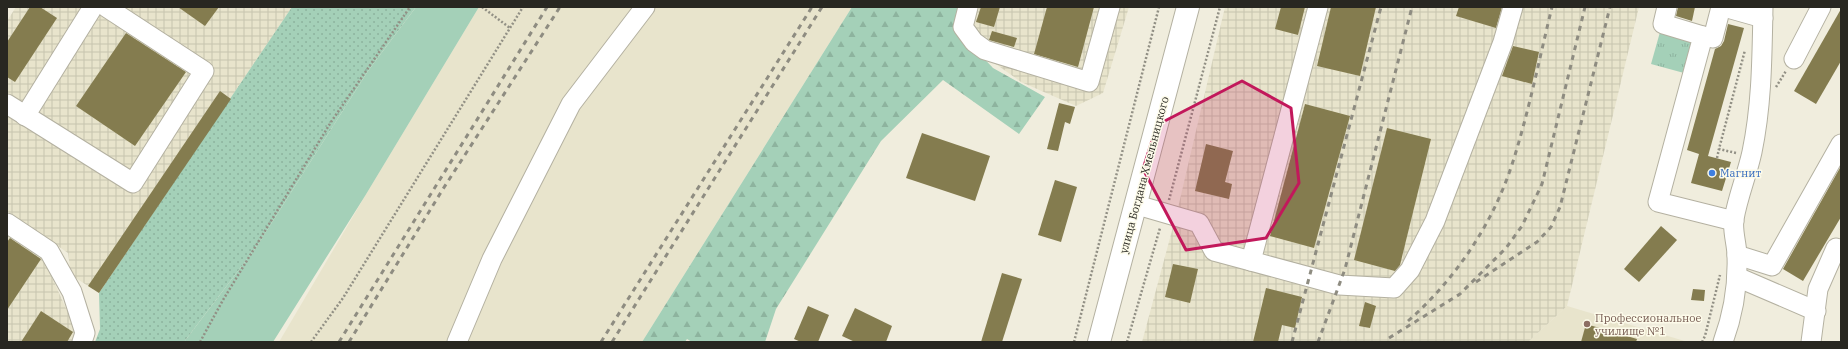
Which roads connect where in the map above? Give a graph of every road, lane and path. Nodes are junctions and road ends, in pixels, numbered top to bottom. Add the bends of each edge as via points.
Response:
1 (93, 7) edge
2 (106, 7) edge
3 (410, 7) edge
4 (482, 7) edge
5 (523, 7) edge
6 (645, 7) edge
7 (968, 7) edge
8 (1110, 7) edge
9 (1159, 7) edge
10 (1188, 7) edge
11 (1220, 7) edge
12 (1318, 7) edge
13 (1513, 7) edge
14 (1667, 7) edge
15 (1723, 7) edge
16 (1821, 7) edge
17 (1763, 13) edge
18 (510, 28) junction
19 (1703, 36) junction
20 (1794, 59) dead end
21 (7, 104) edge
22 (25, 116) junction
23 (1841, 144) edge
24 (1719, 149) dead end
25 (1717, 158) dead end
26 (1137, 205) junction
27 (1165, 214) junction
28 (1734, 221) junction
29 (7, 223) edge
30 (1836, 248) dead end
31 (1737, 255) junction
32 (1250, 261) junction
33 (1737, 277) junction
34 (1816, 311) junction
35 (82, 342) edge
36 (200, 342) edge
37 (311, 342) edge
38 (456, 342) edge
39 (1074, 342) edge
40 (1099, 342) edge
41 (1127, 342) edge
42 (1723, 342) edge
43 (1811, 342) edge

1 - 22 street
2 - 22 street via 204,71 133,183
3 - 36 path via 331,122 222,300
4 - 18 path
5 - 18 path
6 - 38 street via 571,104 492,259
7 - 8 street via 963,27 974,42 985,50 1089,82
9 - 39 path
10 - 26 main road, улица Богдана Хмельницкого
11 - 27 path
12 - 32 street
13 - 32 street via 1503,42 1435,221 1410,270 1394,288 1339,285
14 - 19 street via 1663,24
15 - 17 street
15 - 19 street via 1713,38
16 - 20 street
17 - 28 street via 1760,105 1752,153
18 - 37 path via 343,298
19 - 28 street via 1658,202
21 - 22 street
23 - 31 street via 1772,266
24 - 25 path
26 - 27 street
26 - 40 main road, улица Богдана Хмельницкого
27 - 32 street via 1200,223 1214,251
27 - 41 path
28 - 31 street
29 - 35 street via 49,251 72,292 85,333
30 - 34 street via 1818,289
31 - 33 street
33 - 34 street
33 - 42 street via 1733,308
34 - 43 street

